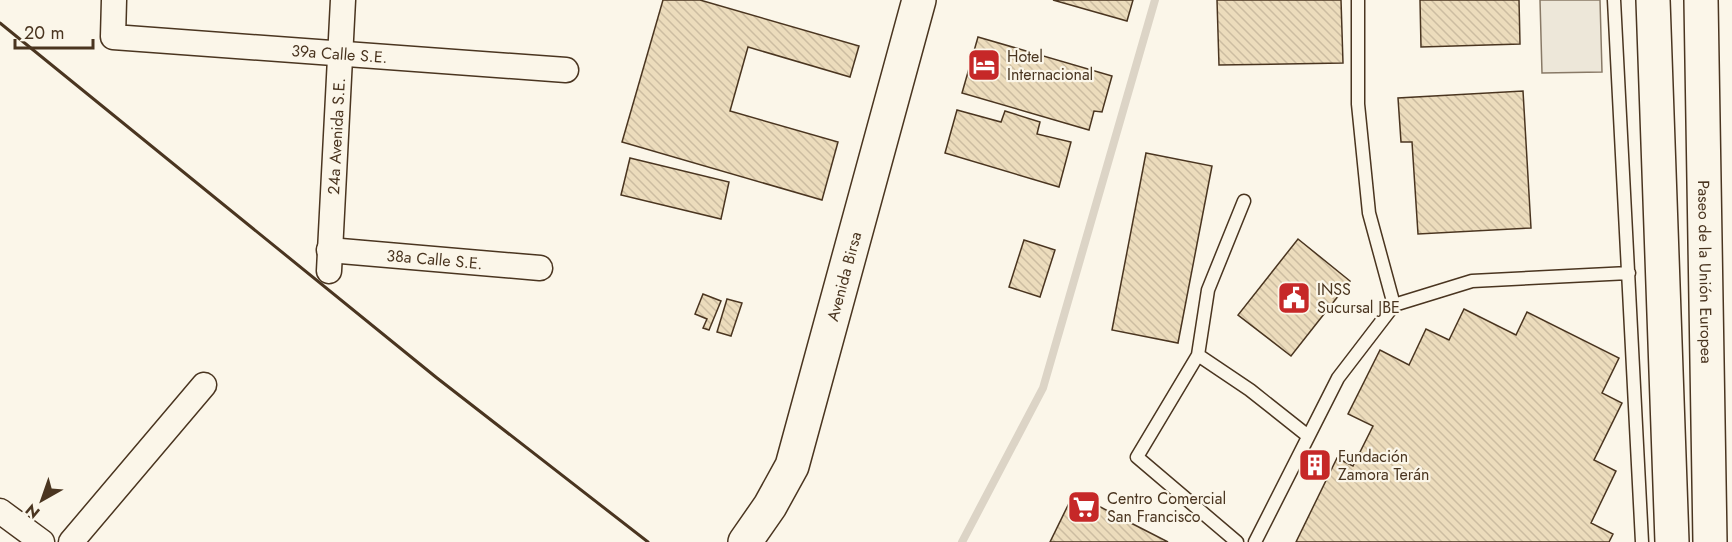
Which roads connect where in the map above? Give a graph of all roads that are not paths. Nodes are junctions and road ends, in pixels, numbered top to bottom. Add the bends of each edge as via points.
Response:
1 (114, 0) edge
2 (343, 0) edge
3 (919, 0) edge
4 (1358, 0) edge
5 (1614, 0) edge
6 (1653, 0) edge
7 (1701, 0) edge
8 (339, 55) junction
9 (566, 70) dead end
10 (1244, 201) dead end
11 (329, 261) joint
12 (540, 268) dead end
13 (1629, 273) junction
14 (1394, 305) junction
15 (1198, 355) junction
16 (204, 385) dead end
17 (1308, 436) junction
18 (0, 511) edge
19 (42, 542) edge
20 (71, 542) edge
21 (745, 542) edge
22 (1237, 542) edge
23 (1255, 542) edge
24 (1642, 542) edge
25 (1672, 542) edge
26 (1710, 542) edge

1 - 8 street, 39a Calle S.E. via 113,37
2 - 8 street, 24a Avenida S.E.
3 - 21 main road, Avenida Birsa via 792,466
4 - 14 lane via 1358,104 1369,213
5 - 13 lane
6 - 25 main road
7 - 26 main road, Paseo de la Unión Europea
8 - 9 street, 39a Calle S.E.
8 - 11 street, 24a Avenida S.E.
10 - 15 lane via 1208,291
11 - 12 street, 38a Calle S.E.
13 - 14 lane via 1472,280
13 - 24 lane
14 - 17 lane via 1338,378
15 - 17 lane
15 - 22 lane via 1137,457
16 - 20 street
17 - 23 lane
18 - 19 street

